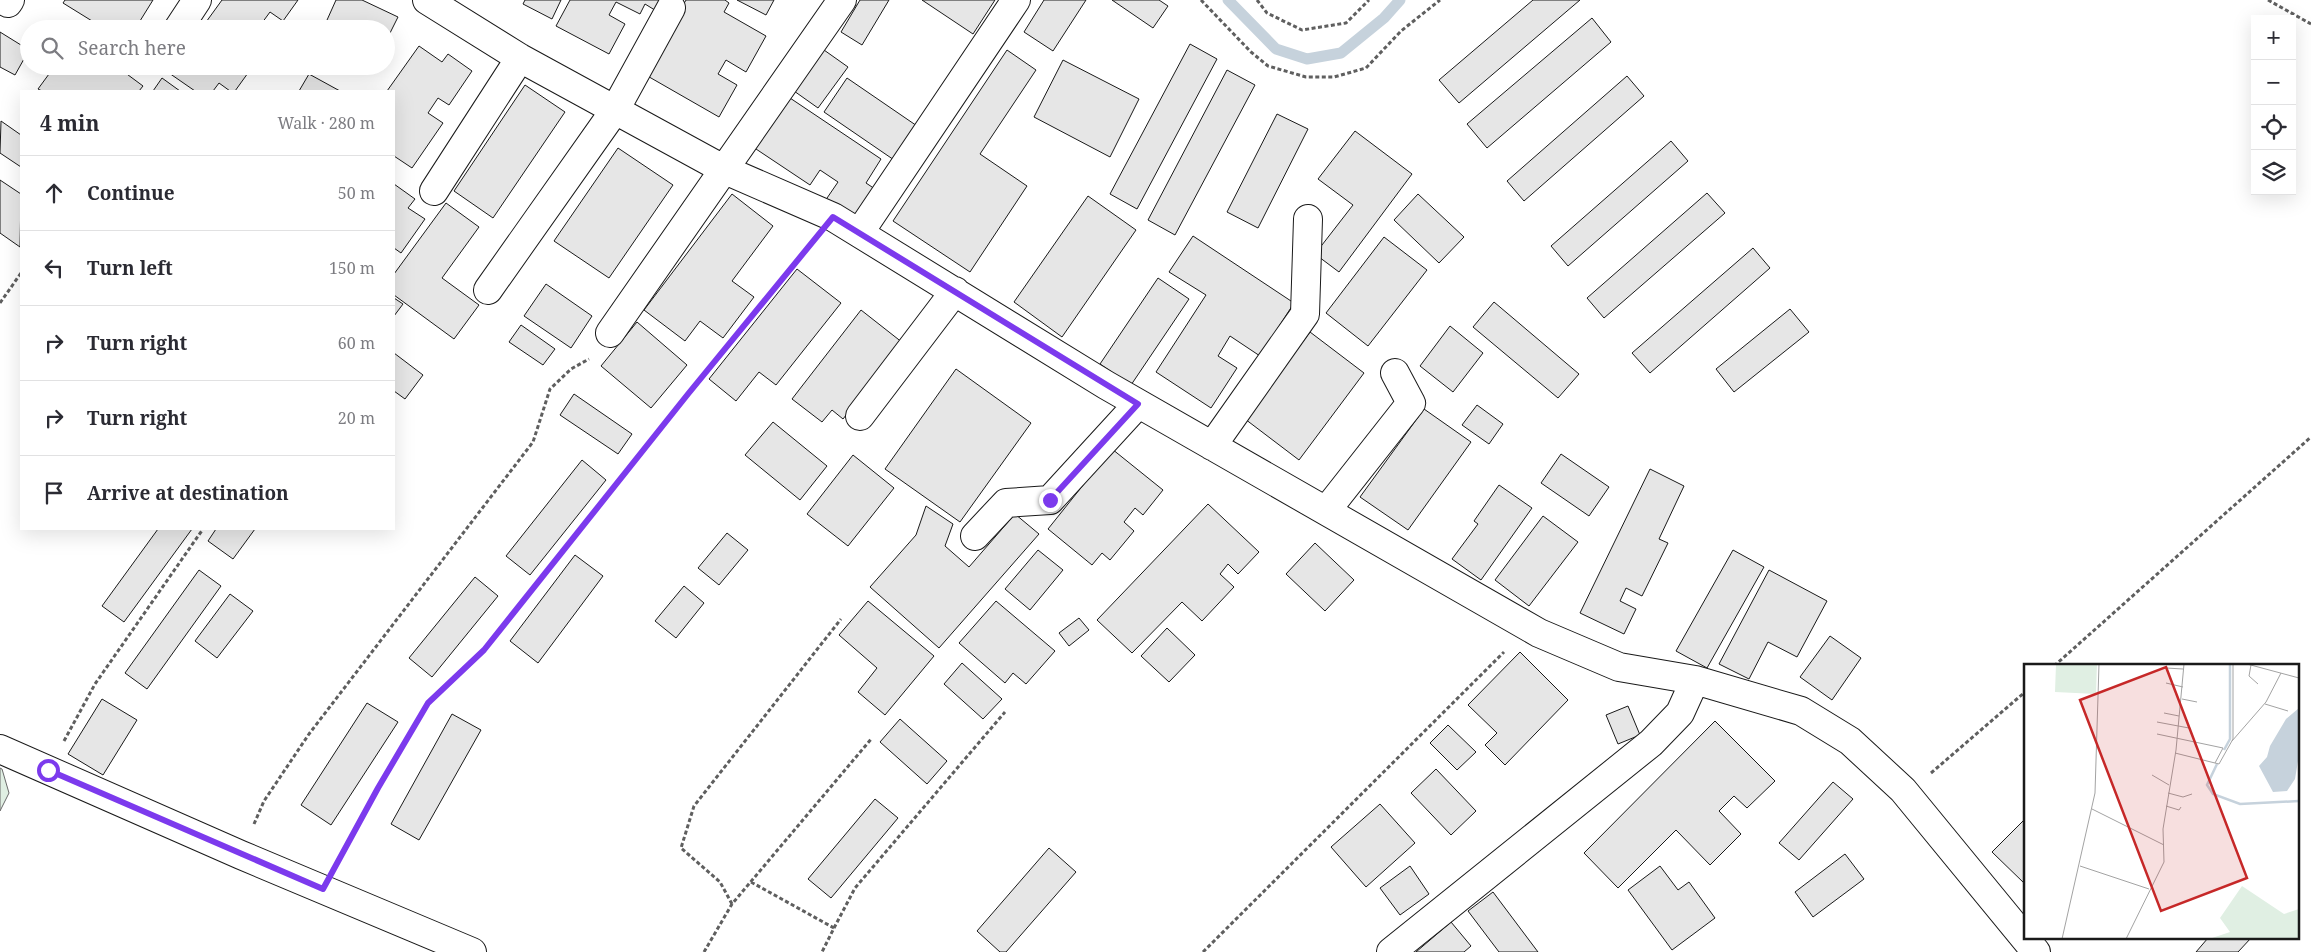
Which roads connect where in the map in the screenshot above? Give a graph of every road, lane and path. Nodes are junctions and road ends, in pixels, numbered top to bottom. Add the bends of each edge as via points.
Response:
1 (197, 0) edge
2 (427, 0) edge
3 (842, 0) edge
4 (1016, 0) edge
5 (1201, 0) edge
6 (1257, 0) edge
7 (1369, 0) edge
8 (1440, 0) edge
9 (2268, 0) edge
10 (672, 8) dead end
11 (184, 20) edge
12 (2311, 24) edge
13 (520, 58) junction
14 (615, 110) junction
15 (725, 170) junction
16 (434, 191) dead end
17 (833, 217) junction
18 (1308, 219) dead end
19 (860, 232) junction
20 (20, 274) edge
21 (488, 290) dead end
22 (955, 291) junction
23 (0, 303) edge
24 (610, 333) joint
25 (1395, 373) dead end
26 (1138, 404) junction
27 (860, 416) dead end
28 (2311, 437) edge
29 (1212, 446) junction
30 (1326, 511) junction
31 (202, 530) edge
32 (975, 536) dead end
33 (841, 619) dead end
34 (1529, 627) junction
35 (2056, 664) edge
36 (1695, 680) junction
37 (2024, 693) edge
38 (1005, 712) dead end
39 (872, 738) dead end
40 (0, 750) edge
41 (48, 770) junction
42 (1903, 790) junction
43 (241, 855) junction
44 (751, 882) junction
45 (323, 889) junction
46 (732, 904) junction
47 (834, 928) junction
48 (2024, 937) edge
49 (2026, 940) edge
50 (472, 952) edge
51 (704, 952) edge
52 (822, 952) edge
53 (1203, 952) edge
54 (1391, 952) edge
55 (2036, 952) edge

1 - 11 street
2 - 13 street
3 - 15 street
4 - 19 street
5 - 8 path via 1268,66 1306,77 1334,77 1366,68 1401,30
6 - 7 path via 1267,13 1302,30 1346,23
9 - 12 path
10 - 14 street
13 - 14 street
13 - 16 street
14 - 15 street
14 - 21 street
15 - 17 street
15 - 24 street
17 - 19 street
17 - 45 path via 484,650 428,703
18 - 29 street via 1305,314
19 - 22 street
20 - 23 path
22 - 26 street
22 - 27 street
24 - 43 path via 595,355 571,369 550,389 533,442 309,734 264,800
25 - 30 street via 1411,403
26 - 29 street
26 - 32 street via 1050,500 1006,503
28 - 35 path
29 - 30 street
30 - 34 street
31 - 41 path via 94,684
33 - 46 path via 694,806 681,848 720,882
34 - 36 street via 1619,667
34 - 53 path
36 - 42 street via 1801,711 1850,741
36 - 54 street via 1680,713 1651,743
37 - 42 path via 1937,770
38 - 47 path via 855,888
39 - 44 path
40 - 41 street
41 - 43 street
42 - 48 street
43 - 45 street
44 - 46 path
44 - 47 path
45 - 50 street
46 - 51 path
47 - 52 path
49 - 55 street

